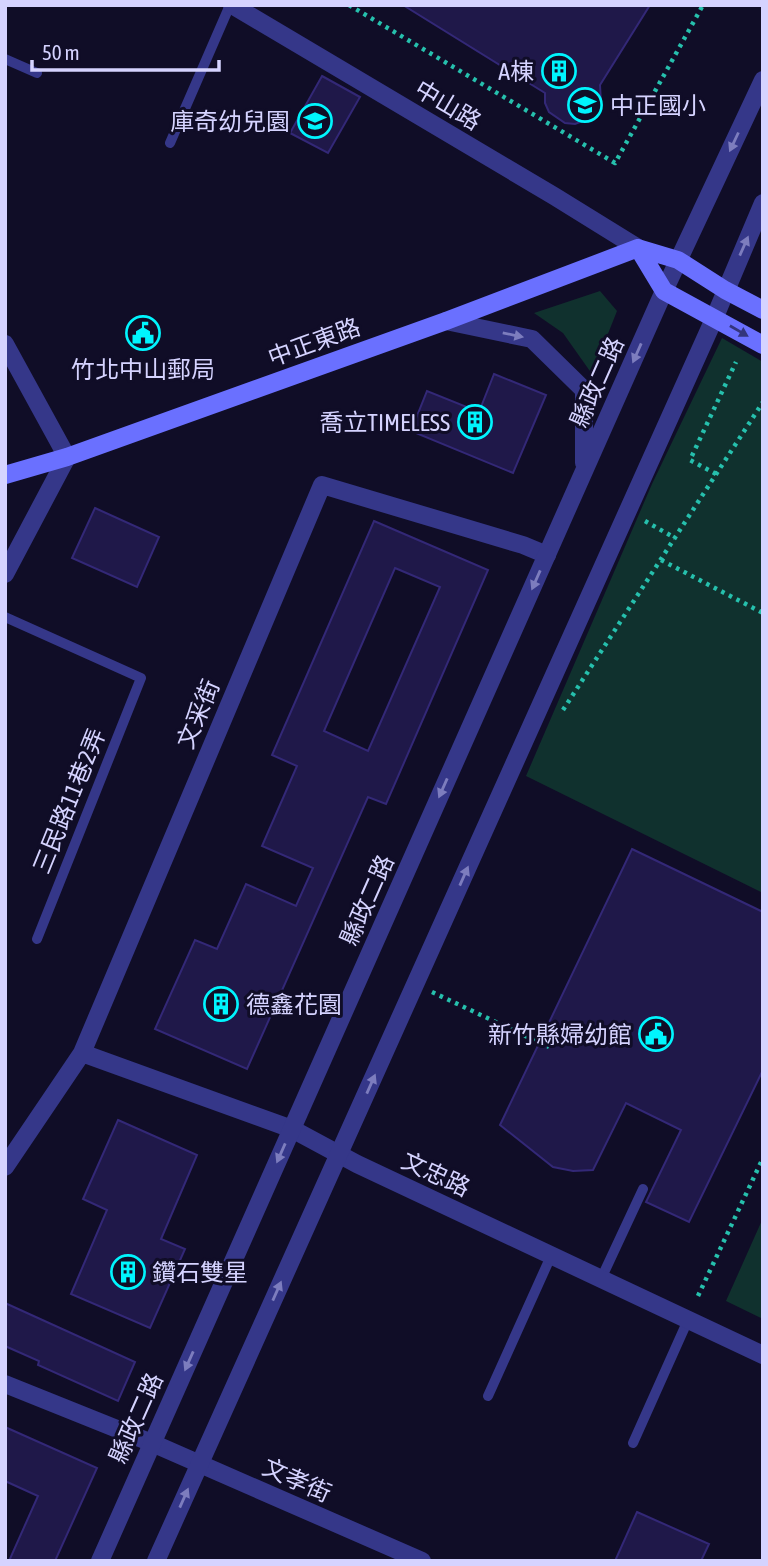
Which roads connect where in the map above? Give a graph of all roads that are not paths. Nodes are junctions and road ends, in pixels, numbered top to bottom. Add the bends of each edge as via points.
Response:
1 (231, 5) edge
2 (5, 59) edge
3 (37, 73) dead end
4 (763, 80) edge
5 (170, 144) dead end
6 (763, 203) edge
7 (638, 248) junction
8 (678, 260) junction
9 (664, 290) junction
10 (725, 290) junction
11 (763, 310) edge
12 (714, 319) junction
13 (446, 321) junction
14 (5, 344) edge
15 (763, 345) edge
16 (67, 457) junction
17 (583, 473) junction
18 (5, 475) edge
19 (547, 555) junction
20 (5, 574) edge
21 (5, 617) edge
22 (37, 939) dead end
23 (82, 1053) junction
24 (292, 1129) junction
25 (339, 1155) junction
26 (5, 1167) edge
27 (643, 1189) dead end
28 (551, 1256) junction
29 (601, 1279) junction
30 (688, 1320) junction
31 (763, 1355) edge
32 (5, 1384) edge
33 (488, 1396) dead end
34 (152, 1443) junction
35 (633, 1443) dead end
36 (200, 1464) junction
37 (100, 1561) edge
38 (156, 1561) edge
39 (422, 1561) edge

1 - 5 lane
1 - 7 street, 中山路
2 - 3 lane
4 -> 8 street, 縣政二路
10 -> 6 street
7 - 8 main road, 中山路
7 - 9 main road, 中山路
7 - 13 main road, 中正東路
8 - 9 street, 縣政二路
8 - 10 main road, 中山路
9 - 12 main road, 中山路
9 -> 17 street, 縣政二路
10 - 11 main road, 中山路
10 - 12 street
12 -> 15 main road, 中山路
25 -> 12 street
13 - 16 main road, 中正東路
13 -> 17 street via 532,338 584,390
14 - 16 street
16 - 18 main road, 中正東路
16 - 20 street
17 - 19 street, 縣政二路
19 - 23 street, 文采街 via 322,485
19 -> 24 street, 縣政二路
21 - 22 lane, 三民路11巷2弄 via 141,678
23 - 24 street, 文忠路
23 - 26 street, 文采街
24 - 25 street, 文忠路
24 -> 34 street, 縣政二路
25 - 28 street, 文忠路
36 -> 25 street
27 - 29 lane
28 - 29 street, 文忠路
28 - 33 lane
29 - 30 street, 文忠路
30 - 31 street, 文忠路
30 - 35 lane
32 - 34 street, 文孝街
34 - 36 street, 文孝街
34 - 37 street, 縣政二路
38 -> 36 street
36 - 39 street, 文孝街

